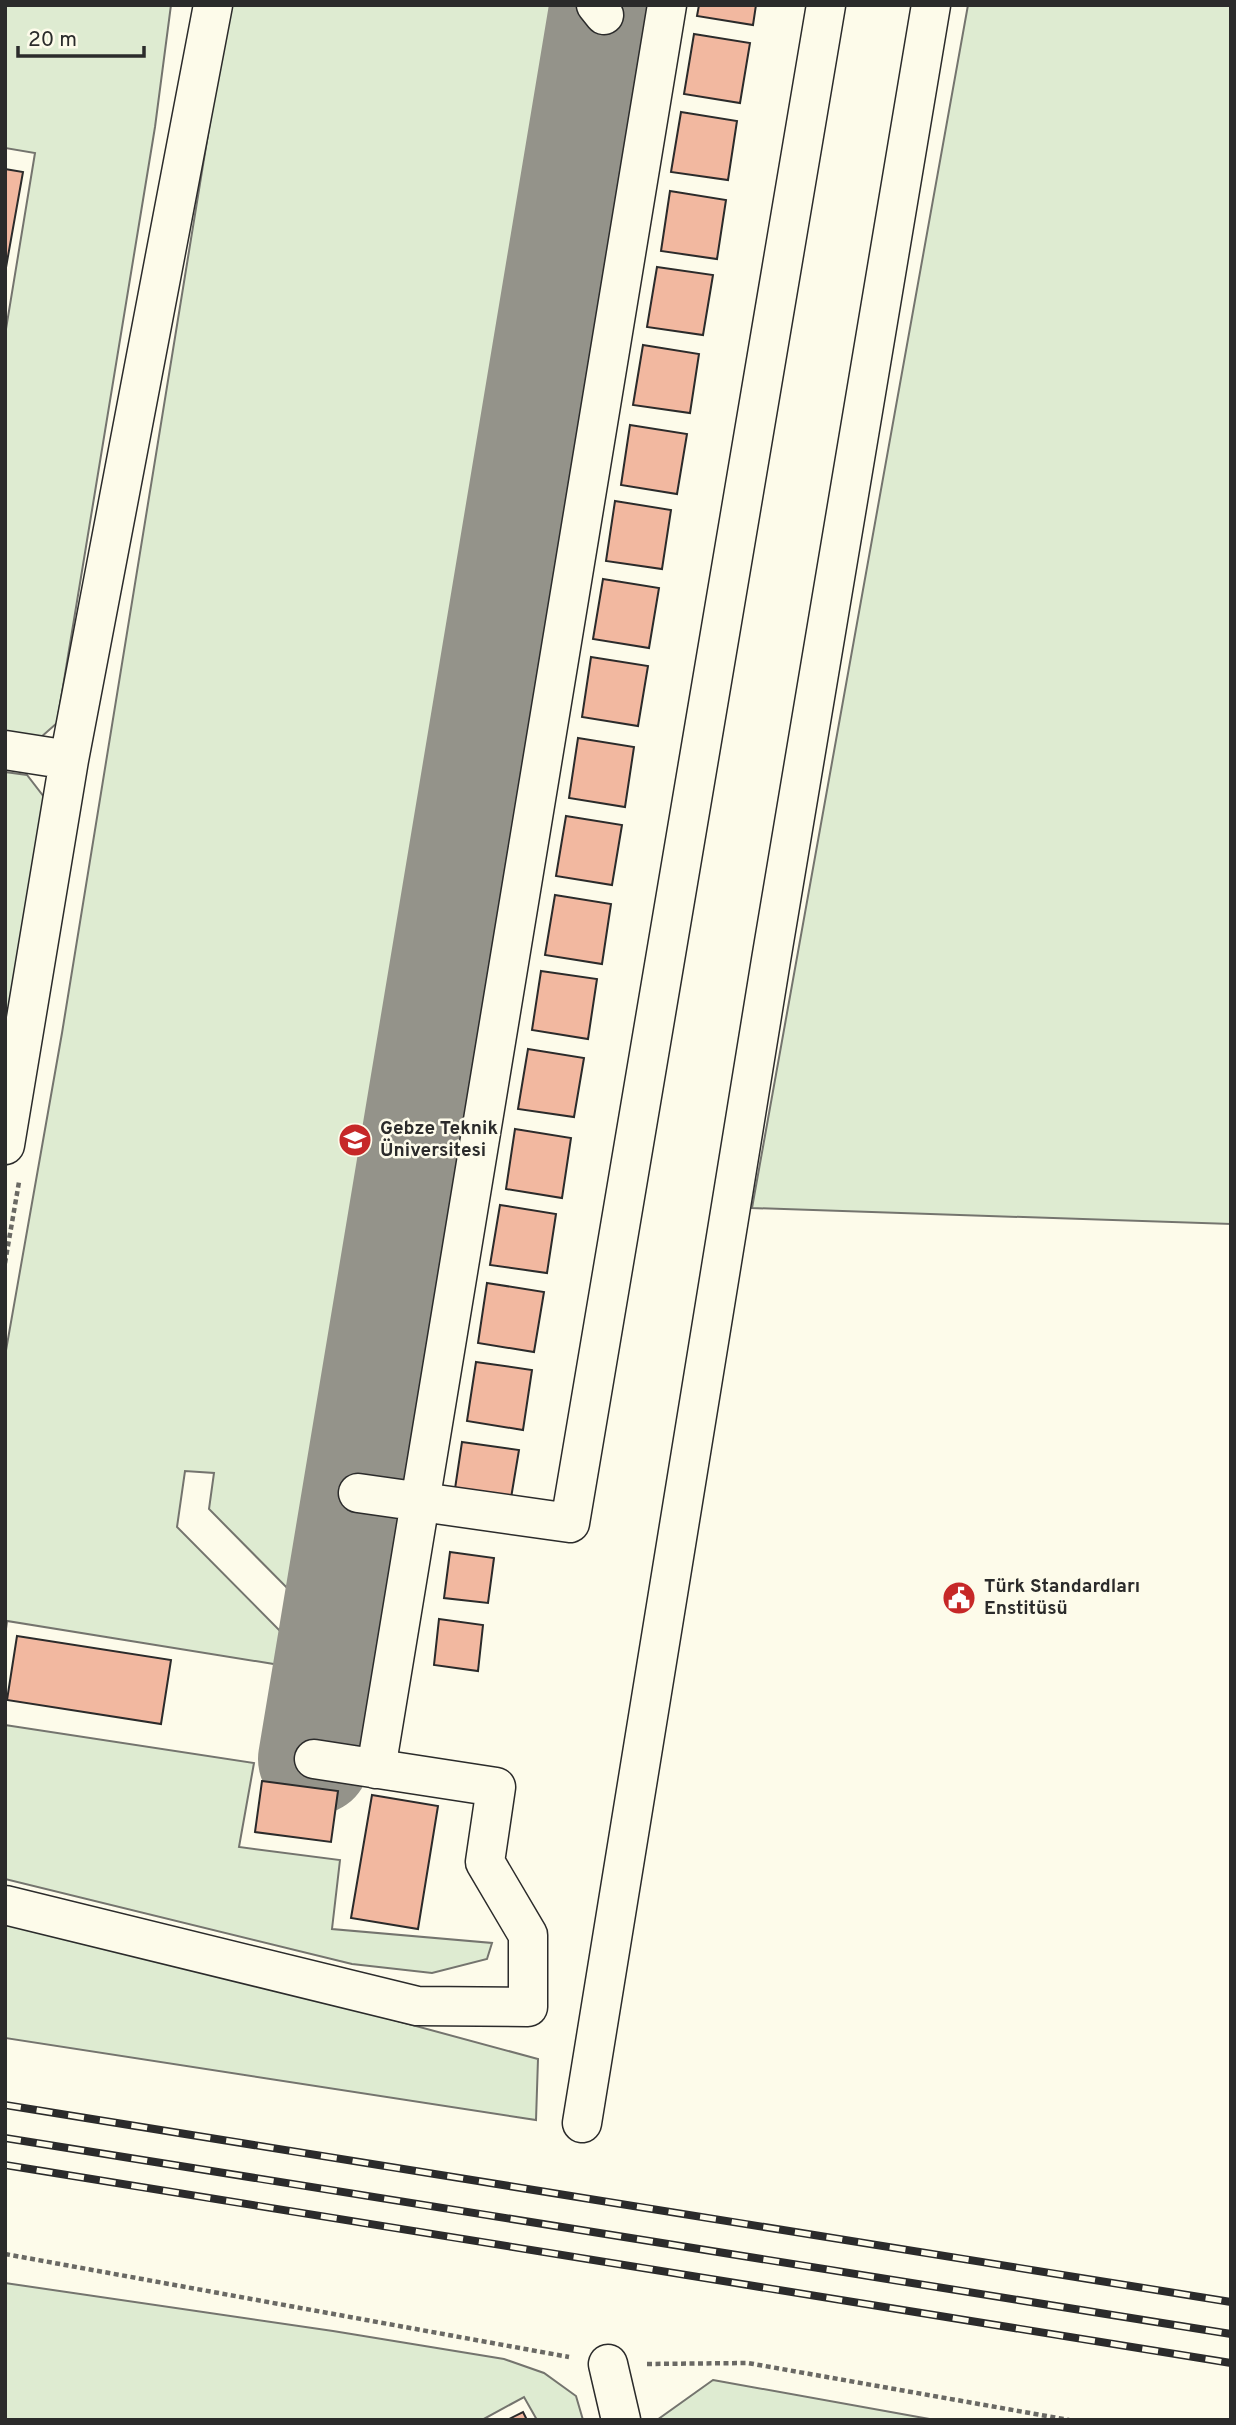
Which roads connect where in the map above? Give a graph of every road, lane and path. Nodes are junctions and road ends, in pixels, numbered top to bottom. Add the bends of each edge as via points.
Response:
1 (213, 5) edge
2 (596, 5) edge
3 (604, 5) edge
4 (667, 5) edge
5 (826, 5) edge
6 (931, 5) edge
7 (5, 750) edge
8 (69, 760) junction
9 (5, 1145) edge
10 (358, 1493) dead end
11 (420, 1502) junction
12 (314, 1759) dead end
13 (376, 1769) junction
14 (5, 1905) edge
15 (582, 2123) dead end
16 (5, 2254) edge
17 (608, 2364) junction
18 (621, 2420) edge
19 (1069, 2420) edge

1 - 8 street
2 - 3 street via 604,15
4 - 11 street
5 - 11 street via 570,1523
6 - 15 street
7 - 8 street
8 - 9 street
10 - 11 street
11 - 13 street
12 - 13 street
13 - 14 street via 496,1787 485,1862 528,1935 528,2007 417,2006
16 - 17 path
17 - 18 street
17 - 19 path via 748,2363

